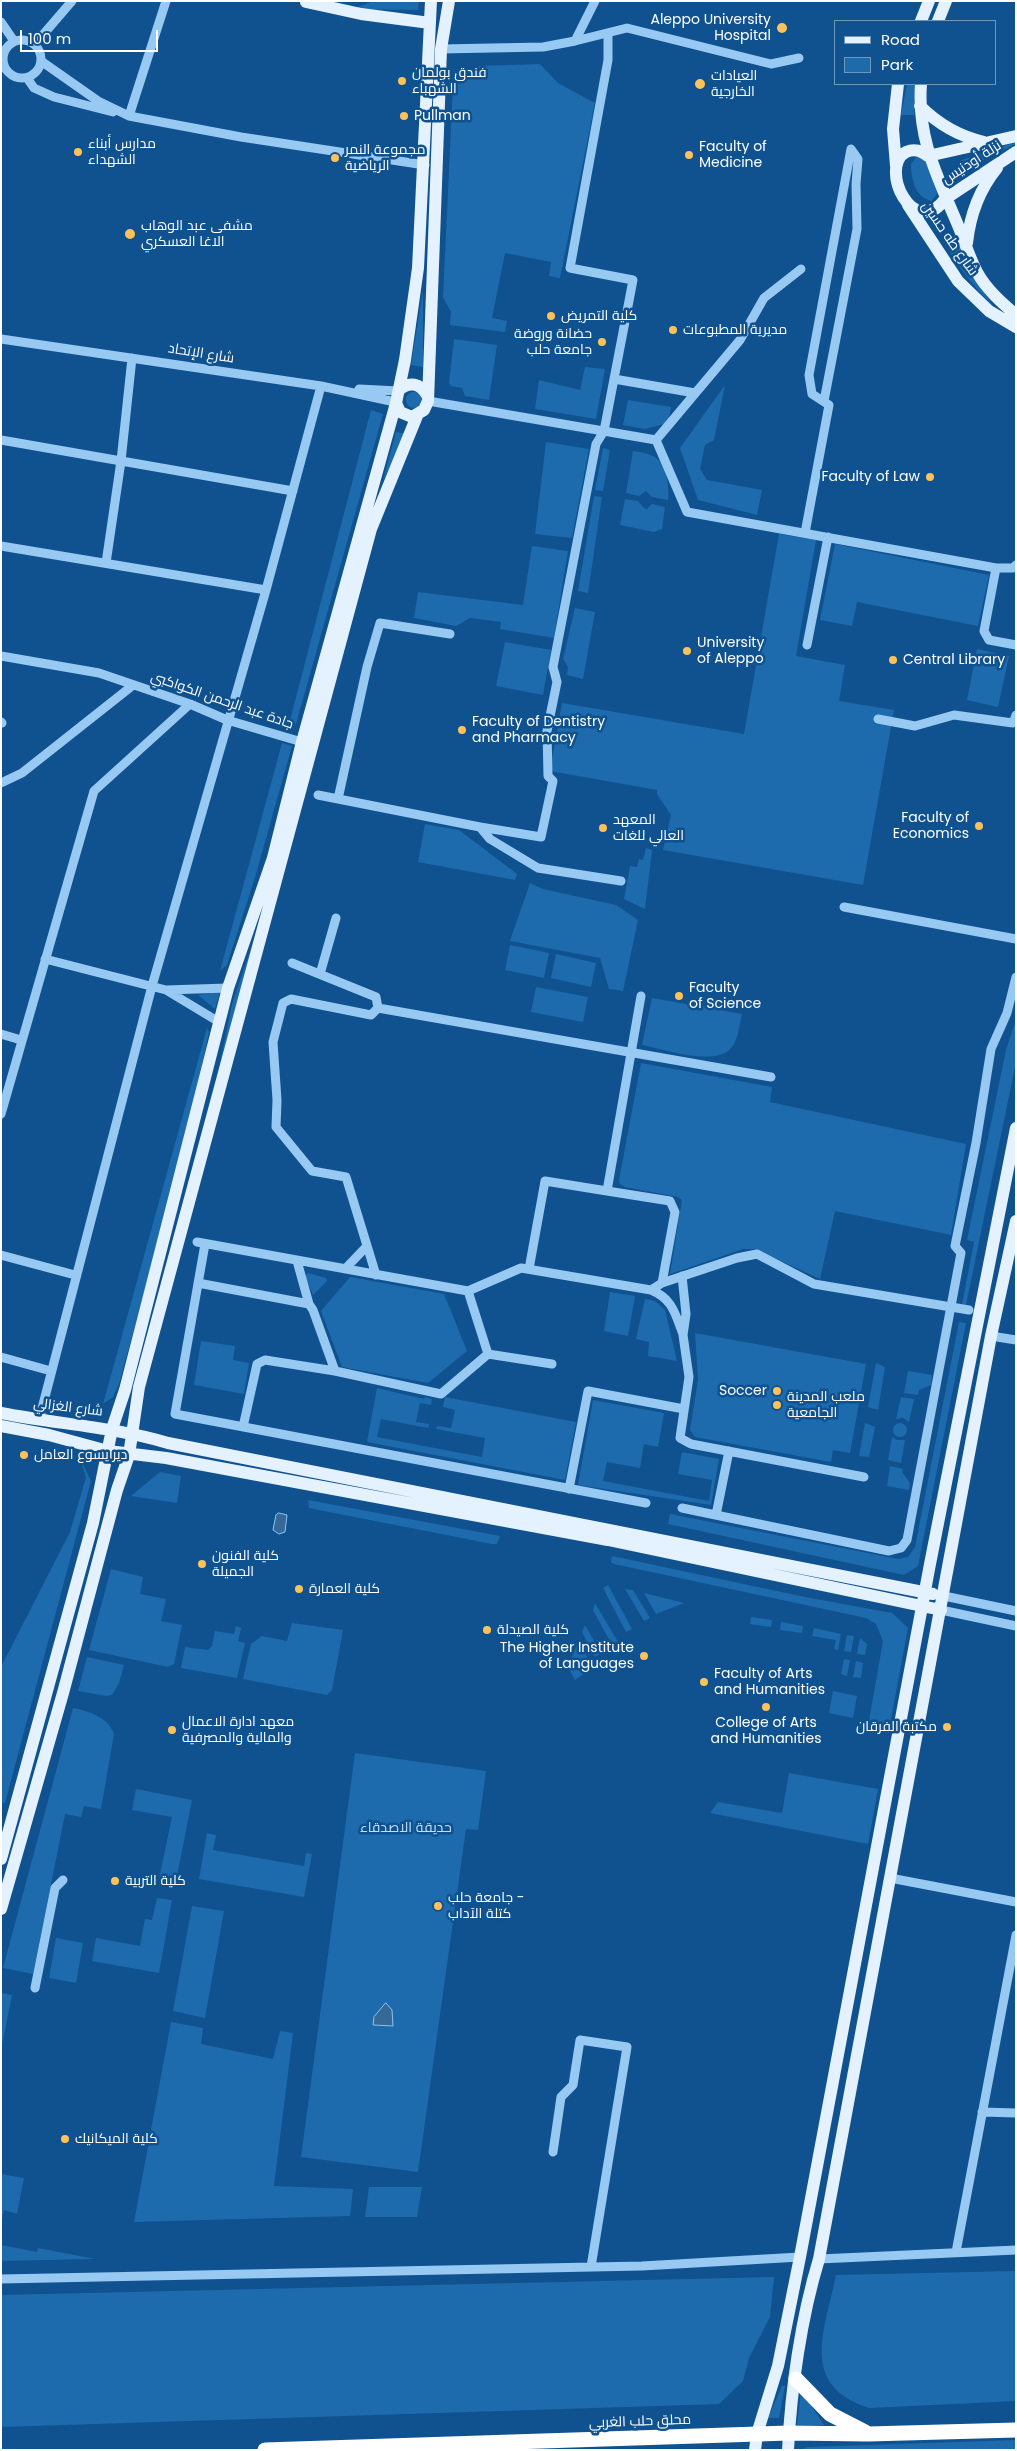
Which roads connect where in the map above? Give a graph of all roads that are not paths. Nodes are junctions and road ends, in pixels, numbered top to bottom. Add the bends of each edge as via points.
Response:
1 (72, 1) edge
2 (166, 1) edge
3 (306, 1) edge
4 (431, 1) edge
5 (449, 1) edge
6 (595, 1) edge
7 (930, 1) edge
8 (946, 1) edge
9 (921, 20) edge
10 (938, 20) edge
11 (1, 22) edge
12 (430, 23) junction
13 (608, 33) junction
14 (14, 41) junction
15 (575, 41) junction
16 (35, 44) junction
17 (441, 49) junction
18 (799, 58) dead end
19 (41, 61) junction
20 (2, 63) edge
21 (6, 74) edge
22 (27, 78) junction
23 (898, 85) edge
24 (921, 85) edge
25 (920, 106) junction
26 (126, 115) junction
27 (1016, 136) edge
28 (989, 143) junction
29 (1011, 154) edge
30 (928, 156) junction
31 (425, 165) junction
32 (896, 168) junction
33 (945, 199) junction
34 (907, 203) junction
35 (967, 246) junction
36 (801, 269) dead end
37 (1016, 315) edge
38 (1016, 327) edge
39 (1, 339) edge
40 (132, 358) junction
41 (614, 379) junction
42 (321, 386) junction
43 (695, 393) junction
44 (397, 396) junction
45 (427, 398) junction
46 (824, 401) junction
47 (416, 416) junction
48 (604, 431) junction
49 (1, 440) edge
50 (656, 440) junction
51 (121, 461) junction
52 (293, 491) junction
53 (805, 533) junction
54 (828, 538) junction
55 (1, 546) edge
56 (106, 563) junction
57 (1016, 565) edge
58 (996, 568) junction
59 (266, 590) junction
60 (450, 634) dead end
61 (807, 645) dead end
62 (1016, 645) edge
63 (1, 656) edge
64 (132, 686) junction
65 (190, 704) junction
66 (1016, 714) edge
67 (878, 719) dead end
68 (227, 720) junction
69 (302, 742) junction
70 (1, 783) edge
71 (318, 795) dead end
72 (338, 799) junction
73 (480, 827) junction
74 (621, 881) dead end
75 (844, 906) dead end
76 (336, 918) dead end
77 (1016, 939) edge
78 (45, 960) junction
79 (292, 963) dead end
80 (320, 974) junction
81 (1016, 977) edge
82 (152, 986) junction
83 (228, 988) junction
84 (166, 990) junction
85 (641, 996) dead end
86 (378, 1008) junction
87 (219, 1022) junction
88 (1, 1034) edge
89 (21, 1040) junction
90 (631, 1053) junction
91 (771, 1077) dead end
92 (1, 1114) edge
93 (1016, 1128) edge
94 (607, 1191) junction
95 (1016, 1221) edge
96 (367, 1246) junction
97 (991, 1254) junction
98 (1, 1255) edge
99 (1009, 1257) junction
100 (297, 1261) junction
101 (529, 1269) junction
102 (345, 1270) junction
103 (76, 1275) junction
104 (376, 1275) junction
105 (682, 1276) junction
106 (198, 1283) junction
107 (662, 1283) junction
108 (651, 1290) junction
109 (468, 1292) junction
110 (309, 1304) junction
111 (951, 1307) junction
112 (969, 1310) dead end
113 (683, 1335) junction
114 (991, 1336) junction
115 (1016, 1340) edge
116 (488, 1354) junction
117 (1, 1357) edge
118 (552, 1364) dead end
119 (51, 1370) junction
120 (335, 1371) junction
121 (684, 1410) junction
122 (1, 1413) edge
123 (38, 1420) junction
124 (1, 1426) edge
125 (243, 1427) junction
126 (112, 1429) junction
127 (132, 1432) junction
128 (108, 1451) junction
129 (729, 1451) junction
130 (129, 1455) junction
131 (864, 1476) dead end
132 (568, 1489) junction
133 (646, 1503) dead end
134 (682, 1508) dead end
135 (716, 1515) junction
136 (925, 1592) junction
137 (944, 1596) junction
138 (922, 1607) junction
139 (941, 1610) junction
140 (1016, 1611) edge
141 (1016, 1626) edge
142 (1, 1859) edge
143 (890, 1878) junction
144 (63, 1880) dead end
145 (1016, 1902) edge
146 (1, 1909) edge
147 (1016, 1935) edge
148 (35, 1988) dead end
149 (982, 2112) junction
150 (1016, 2113) edge
151 (553, 2152) dead end
152 (1016, 2250) edge
153 (956, 2252) junction
154 (800, 2257) junction
155 (819, 2259) junction
156 (591, 2267) junction
157 (1, 2279) edge
158 (796, 2378) junction
159 (1016, 2430) edge
160 (789, 2433) junction
161 (757, 2434) junction
162 (868, 2434) junction
163 (265, 2450) edge
164 (755, 2450) edge
165 (788, 2450) edge

1 - 16 street
2 - 26 street
3 - 12 main road via 361,14
4 - 12 main road
5 - 17 main road
6 - 15 street
7 - 9 main road
8 - 10 main road
11 - 14 street
12 - 31 main road
13 - 15 street
13 - 18 street via 627,28 772,64
13 - 41 street via 608,60 570,268 633,280
14 - 16 street via 25,39
14 - 20 street via 6,48
15 - 17 street via 543,47
16 - 19 street
17 - 45 main road
19 - 22 street via 37,71
19 - 26 street via 98,101
20 - 21 street
21 - 22 street
22 - 26 street via 34,88 54,97
23 - 32 main road via 893,129
24 - 25 main road
25 - 28 main road via 944,127 973,140
25 - 30 main road
26 - 31 street via 241,137
27 - 28 main road
28 - 30 main road
29 - 33 main road, نزلة أودنيس
29 - 35 main road via 990,176 978,197 972,212
30 - 32 main road via 912,150 904,153
30 - 33 main road
31 - 44 main road via 418,268
32 - 34 main road via 896,178
33 - 34 main road via 932,211 922,212
33 - 35 main road
34 - 38 main road, شارع طه حسين via 958,281 989,312
35 - 37 main road via 978,273 999,300
36 - 43 street via 764,298 740,340
39 - 40 street, شارع الإتحاد
40 - 42 street, شارع الإتحاد
40 - 51 street
41 - 43 street
41 - 48 street
42 - 44 street, شارع الإتحاد via 343,390 371,389
42 - 52 street
43 - 50 street
44 - 45 main road via 409,384 414,384 420,386
44 - 47 main road via 403,415
44 - 69 main road
45 - 47 main road via 424,410
45 - 48 street
46 - 46 street via 857,229 858,159 851,149 809,375 812,394
46 - 53 street via 830,405
47 - 127 main road via 371,529 139,1387
48 - 50 street
48 - 73 street via 596,444 553,667 556,682 546,731 548,776 553,781 541,837
49 - 51 street
50 - 53 street via 687,512
51 - 52 street
51 - 56 street
52 - 59 street
53 - 54 street
54 - 58 street
54 - 61 street
55 - 56 street
56 - 59 street
57 - 58 street
58 - 62 street via 984,631 989,640
59 - 68 street
60 - 72 street via 380,623
63 - 64 street, جادة عبد الرحمن الكواكبي via 99,672
64 - 65 street, جادة عبد الرحمن الكواكبي
64 - 70 street, جادة عبد الرحمن الكواكبي via 22,773
65 - 68 street, جادة عبد الرحمن الكواكبي
65 - 78 street via 94,791
66 - 67 street via 1013,723 954,714 915,726
68 - 69 street, جادة عبد الرحمن الكواكبي
68 - 82 street
69 - 83 main road via 273,858
71 - 72 street
72 - 73 street
73 - 74 street via 490,839 538,868
75 - 77 street
76 - 80 street
78 - 82 street
78 - 89 street
79 - 80 street
80 - 86 street via 376,996
81 - 111 street via 1007,1013 991,1049 955,1246 961,1252
82 - 84 street
82 - 103 street
83 - 84 street
83 - 87 main road
84 - 87 street
85 - 90 street
86 - 90 street
86 - 96 street via 371,1015 292,999 283,1003 273,1042 276,1127 312,1171 346,1177
87 - 126 main road via 125,1390
88 - 89 street
89 - 92 street
90 - 91 street
90 - 94 street
93 - 97 main road
94 - 101 street via 545,1181
94 - 107 street via 670,1201 676,1212
95 - 99 main road
96 - 102 street
96 - 104 street
97 - 99 main road
97 - 136 main road
98 - 103 street
99 - 114 main road
100 - 102 street
100 - 106 street via 201,1243
100 - 110 street
101 - 108 street
101 - 109 street via 522,1268
102 - 104 street
103 - 119 street
104 - 109 street
105 - 107 street
105 - 111 street via 757,1254 814,1284
105 - 113 street via 686,1314
106 - 110 street
106 - 125 street via 175,1414
107 - 108 street
108 - 113 street via 670,1303
109 - 116 street
110 - 120 street
111 - 112 street
111 - 135 street via 907,1540 902,1548 889,1551
113 - 121 street via 689,1377
114 - 115 street
114 - 137 main road
116 - 118 street
116 - 120 street via 441,1394
117 - 119 street
119 - 123 street
120 - 125 street via 265,1360 257,1364
121 - 129 street via 680,1438 691,1444
121 - 132 street via 588,1391
122 - 123 main road, شارع الغزالي
123 - 126 main road, شارع الغزالي
124 - 128 main road, شارع الغزالي
125 - 132 street
126 - 127 main road, شارع الغزالي
126 - 128 main road
127 - 130 main road
127 - 136 main road, شارع الغزالي via 178,1445
128 - 130 main road, شارع الغزالي
128 - 142 main road via 94,1523
129 - 131 street
129 - 135 street
130 - 138 main road, شارع الغزالي via 166,1458 608,1540
130 - 146 main road
132 - 133 street
134 - 135 street
136 - 137 main road, شارع الغزالي
136 - 138 main road
137 - 139 main road
137 - 140 street
138 - 139 main road, شارع الغزالي
138 - 154 main road
139 - 141 street
139 - 143 main road
143 - 145 street
143 - 155 main road
144 - 148 street via 55,1888
147 - 149 street
149 - 150 street
149 - 153 street
151 - 156 street via 561,2097 573,2084 580,2040 627,2047
152 - 153 street
153 - 155 street
154 - 156 street
154 - 161 main road via 778,2366
155 - 158 main road
156 - 157 street
158 - 160 main road
158 - 162 highway via 830,2414
159 - 162 highway, محلق حلب الغربي
160 - 161 highway, محلق حلب الغربي
160 - 162 highway, محلق حلب الغربي
160 - 165 main road
161 - 163 highway, محلق حلب الغربي
161 - 164 main road

